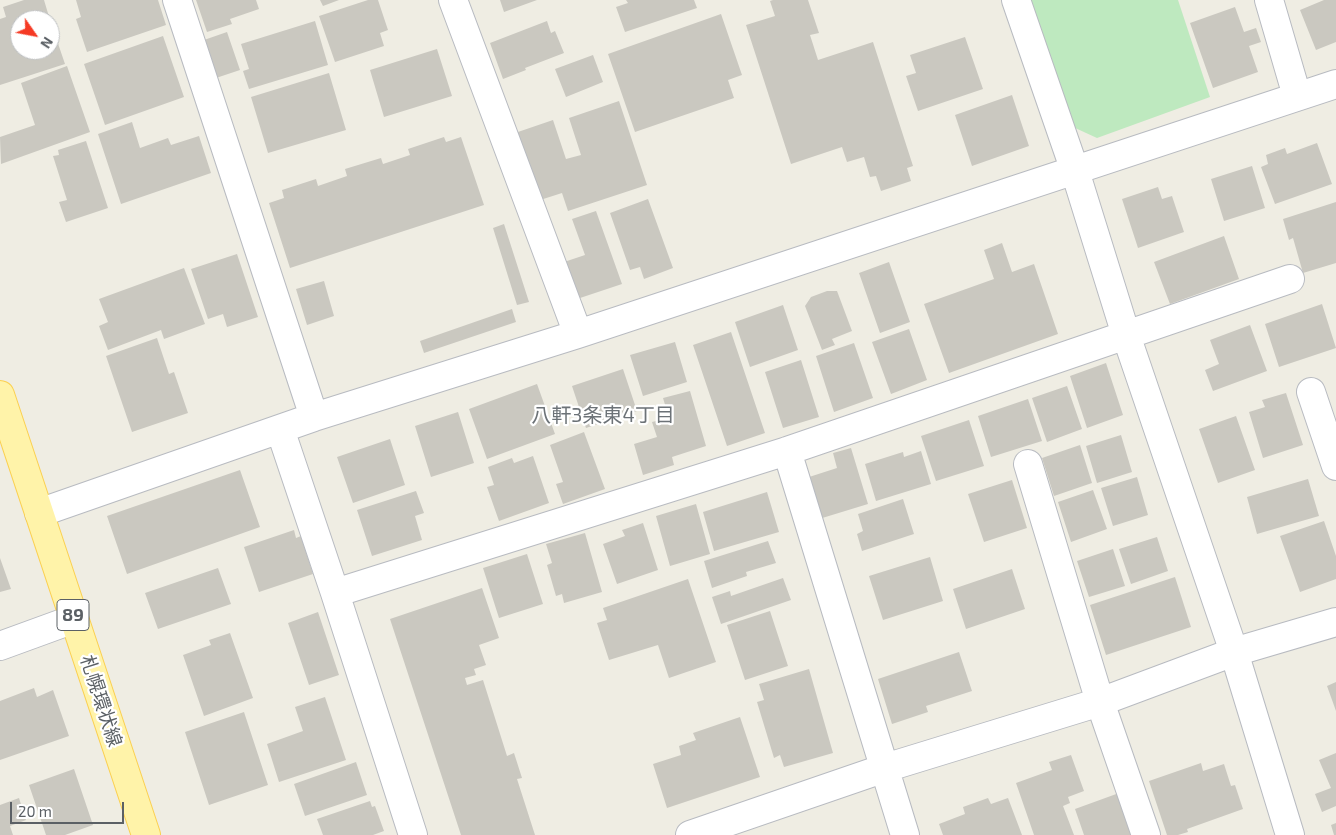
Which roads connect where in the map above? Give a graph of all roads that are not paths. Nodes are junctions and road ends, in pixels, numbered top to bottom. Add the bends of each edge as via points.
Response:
1 (176, 0) edge
2 (452, 0) edge
3 (1016, 0) edge
4 (1269, 0) edge
5 (1336, 84) edge
6 (1298, 96) junction
7 (1075, 171) junction
8 (1290, 280) dead end
9 (578, 334) junction
10 (1126, 335) junction
11 (1311, 392) dead end
12 (0, 395) edge
13 (314, 417) junction
14 (5, 428) edge
15 (280, 430) junction
16 (787, 451) junction
17 (1028, 464) dead end
18 (1336, 466) edge
19 (39, 513) junction
20 (335, 593) junction
21 (74, 619) junction
22 (1336, 622) edge
23 (0, 646) edge
24 (1234, 652) junction
25 (1100, 702) junction
26 (885, 768) junction
27 (146, 835) edge
28 (413, 835) edge
29 (690, 835) edge
30 (905, 835) edge
31 (1146, 835) edge
32 (1290, 835) edge

1 - 13 street
2 - 9 street
3 - 7 street
4 - 6 street
5 - 6 street
6 - 7 street
7 - 9 street
7 - 10 street
8 - 10 street
9 - 13 street
10 - 16 street
10 - 24 street
11 - 18 street
12 - 14 main road, 札幌環状線 / 89
13 - 15 street
14 - 19 main road, 札幌環状線 / 89
15 - 19 street
15 - 20 street
16 - 20 street
16 - 26 street
17 - 25 street
19 - 21 main road, 札幌環状線 / 89
20 - 28 street
21 - 23 street
21 - 27 main road, 札幌環状線 / 89
22 - 24 street
24 - 25 street
24 - 32 street
25 - 26 street
25 - 31 street
26 - 29 street
26 - 30 street

